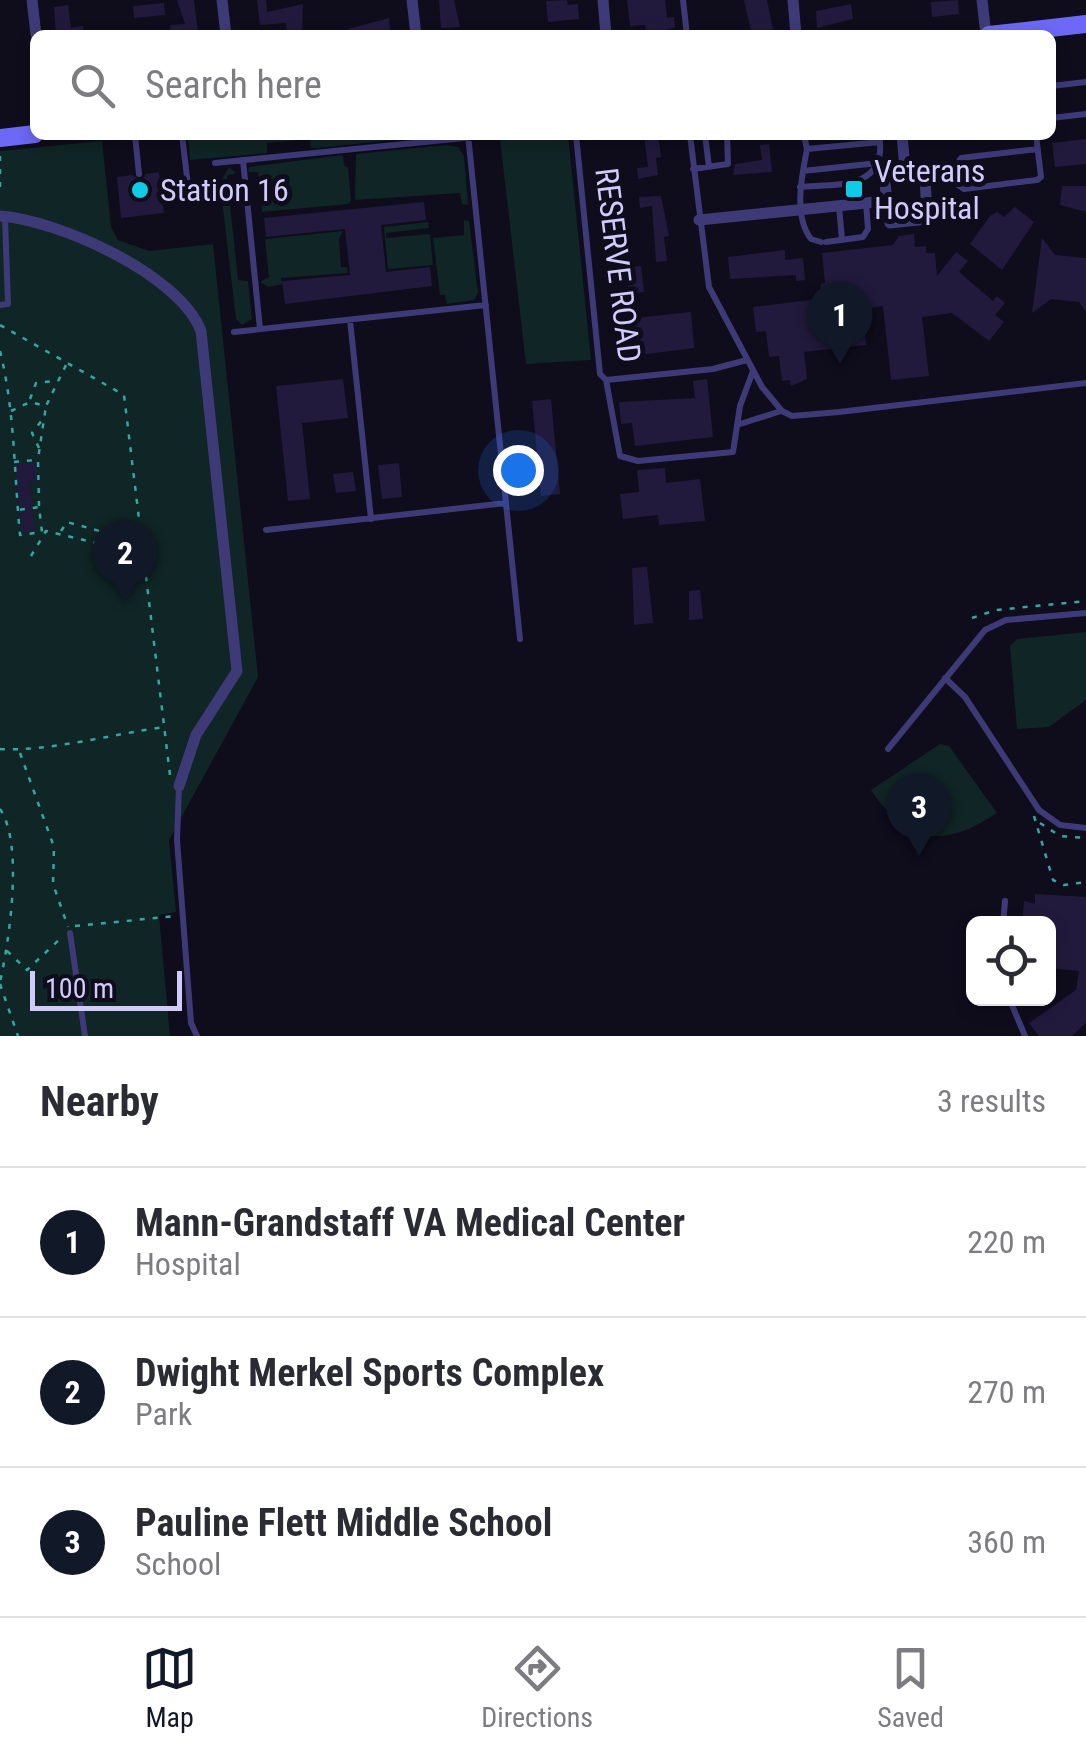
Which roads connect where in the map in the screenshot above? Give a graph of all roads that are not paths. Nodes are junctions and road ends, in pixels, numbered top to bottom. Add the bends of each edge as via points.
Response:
1 (32, 0) edge
2 (222, 0) edge
3 (412, 0) edge
4 (602, 0) edge
5 (682, 0) edge
6 (792, 0) edge
7 (982, 0) edge
8 (1086, 24) edge
9 (35, 30) edge
10 (225, 30) edge
11 (415, 30) edge
12 (605, 30) edge
13 (686, 30) edge
14 (795, 30) edge
15 (986, 30) edge
16 (1032, 30) edge
17 (1086, 82) edge
18 (1056, 85) edge
19 (1086, 114) edge
20 (1056, 117) edge
21 (30, 135) edge
22 (0, 138) edge
23 (136, 140) edge
24 (183, 140) edge
25 (430, 140) edge
26 (468, 140) edge
27 (577, 140) edge
28 (691, 140) edge
29 (706, 140) edge
30 (727, 140) edge
31 (805, 140) edge
32 (872, 140) edge
33 (879, 140) edge
34 (902, 140) edge
35 (1037, 140) edge
36 (807, 149) junction
37 (1038, 149) junction
38 (242, 160) junction
39 (215, 163) dead end
40 (878, 163) junction
41 (956, 166) junction
42 (709, 167) junction
43 (905, 168) junction
44 (694, 169) junction
45 (923, 170) junction
46 (803, 171) junction
47 (139, 174) dead end
48 (800, 188) junction
49 (189, 194) dead end
50 (886, 201) junction
51 (866, 203) junction
52 (839, 205) junction
53 (802, 209) junction
54 (2, 216) edge
55 (699, 220) junction
56 (842, 240) junction
57 (0, 305) edge
58 (486, 306) junction
59 (350, 320) junction
60 (260, 329) junction
61 (234, 332) dead end
62 (748, 360) junction
63 (753, 370) junction
64 (606, 380) junction
65 (1086, 383) edge
66 (782, 411) junction
67 (737, 425) junction
68 (506, 503) junction
69 (371, 518) junction
70 (266, 530) dead end
71 (1086, 612) edge
72 (520, 640) dead end
73 (946, 678) junction
74 (888, 750) dead end
75 (174, 783) joint
76 (1086, 828) edge
77 (1005, 901) dead end
78 (1004, 916) edge
79 (69, 930) road end
80 (1013, 1006) edge
81 (85, 1036) edge
82 (197, 1036) edge
83 (1026, 1036) edge

1 - 9 street
2 - 10 street
3 - 11 street
4 - 12 street
5 - 13 lane
6 - 14 street
7 - 15 street
8 - 16 main road
17 - 18 lane
19 - 20 lane
21 - 22 main road
23 - 47 lane
24 - 49 lane
25 - 38 lane
26 - 58 lane
27 - 64 lane, RESERVE ROAD via 600,374
28 - 44 lane
29 - 42 lane
30 - 42 lane via 728,164
31 - 36 lane
32 - 36 lane
33 - 40 lane
34 - 43 street
35 - 37 lane
36 - 46 lane
37 - 41 lane via 961,158
37 - 41 lane via 1037,180 964,189
38 - 39 lane
38 - 60 lane
40 - 46 lane
40 - 48 lane via 863,181
41 - 45 lane
42 - 44 lane
43 - 45 street
43 - 50 street via 884,176
44 - 55 lane
45 - 50 street via 926,219 890,222
46 - 48 lane
48 - 53 lane
50 - 51 street
51 - 52 street
51 - 56 lane via 867,234
52 - 53 street
52 - 56 lane
53 - 55 street
53 - 56 lane via 806,232 823,242
54 - 57 lane via 8,304
54 - 75 street via 47,226 160,280 187,304 201,331 237,670
55 - 62 lane via 709,287
58 - 59 lane
58 - 68 lane
59 - 60 lane
59 - 69 lane
60 - 61 lane
62 - 63 lane
62 - 64 lane, RESERVE ROAD via 713,370
63 - 66 lane
63 - 67 lane
64 - 67 lane via 620,456 733,452
65 - 66 lane via 839,412
66 - 67 lane
68 - 69 lane
68 - 72 lane
69 - 70 lane
71 - 73 lane via 993,625
73 - 74 lane
73 - 76 lane via 1039,810 1060,825
75 - 82 lane via 181,916
77 - 78 lane
79 - 81 lane
80 - 83 lane

